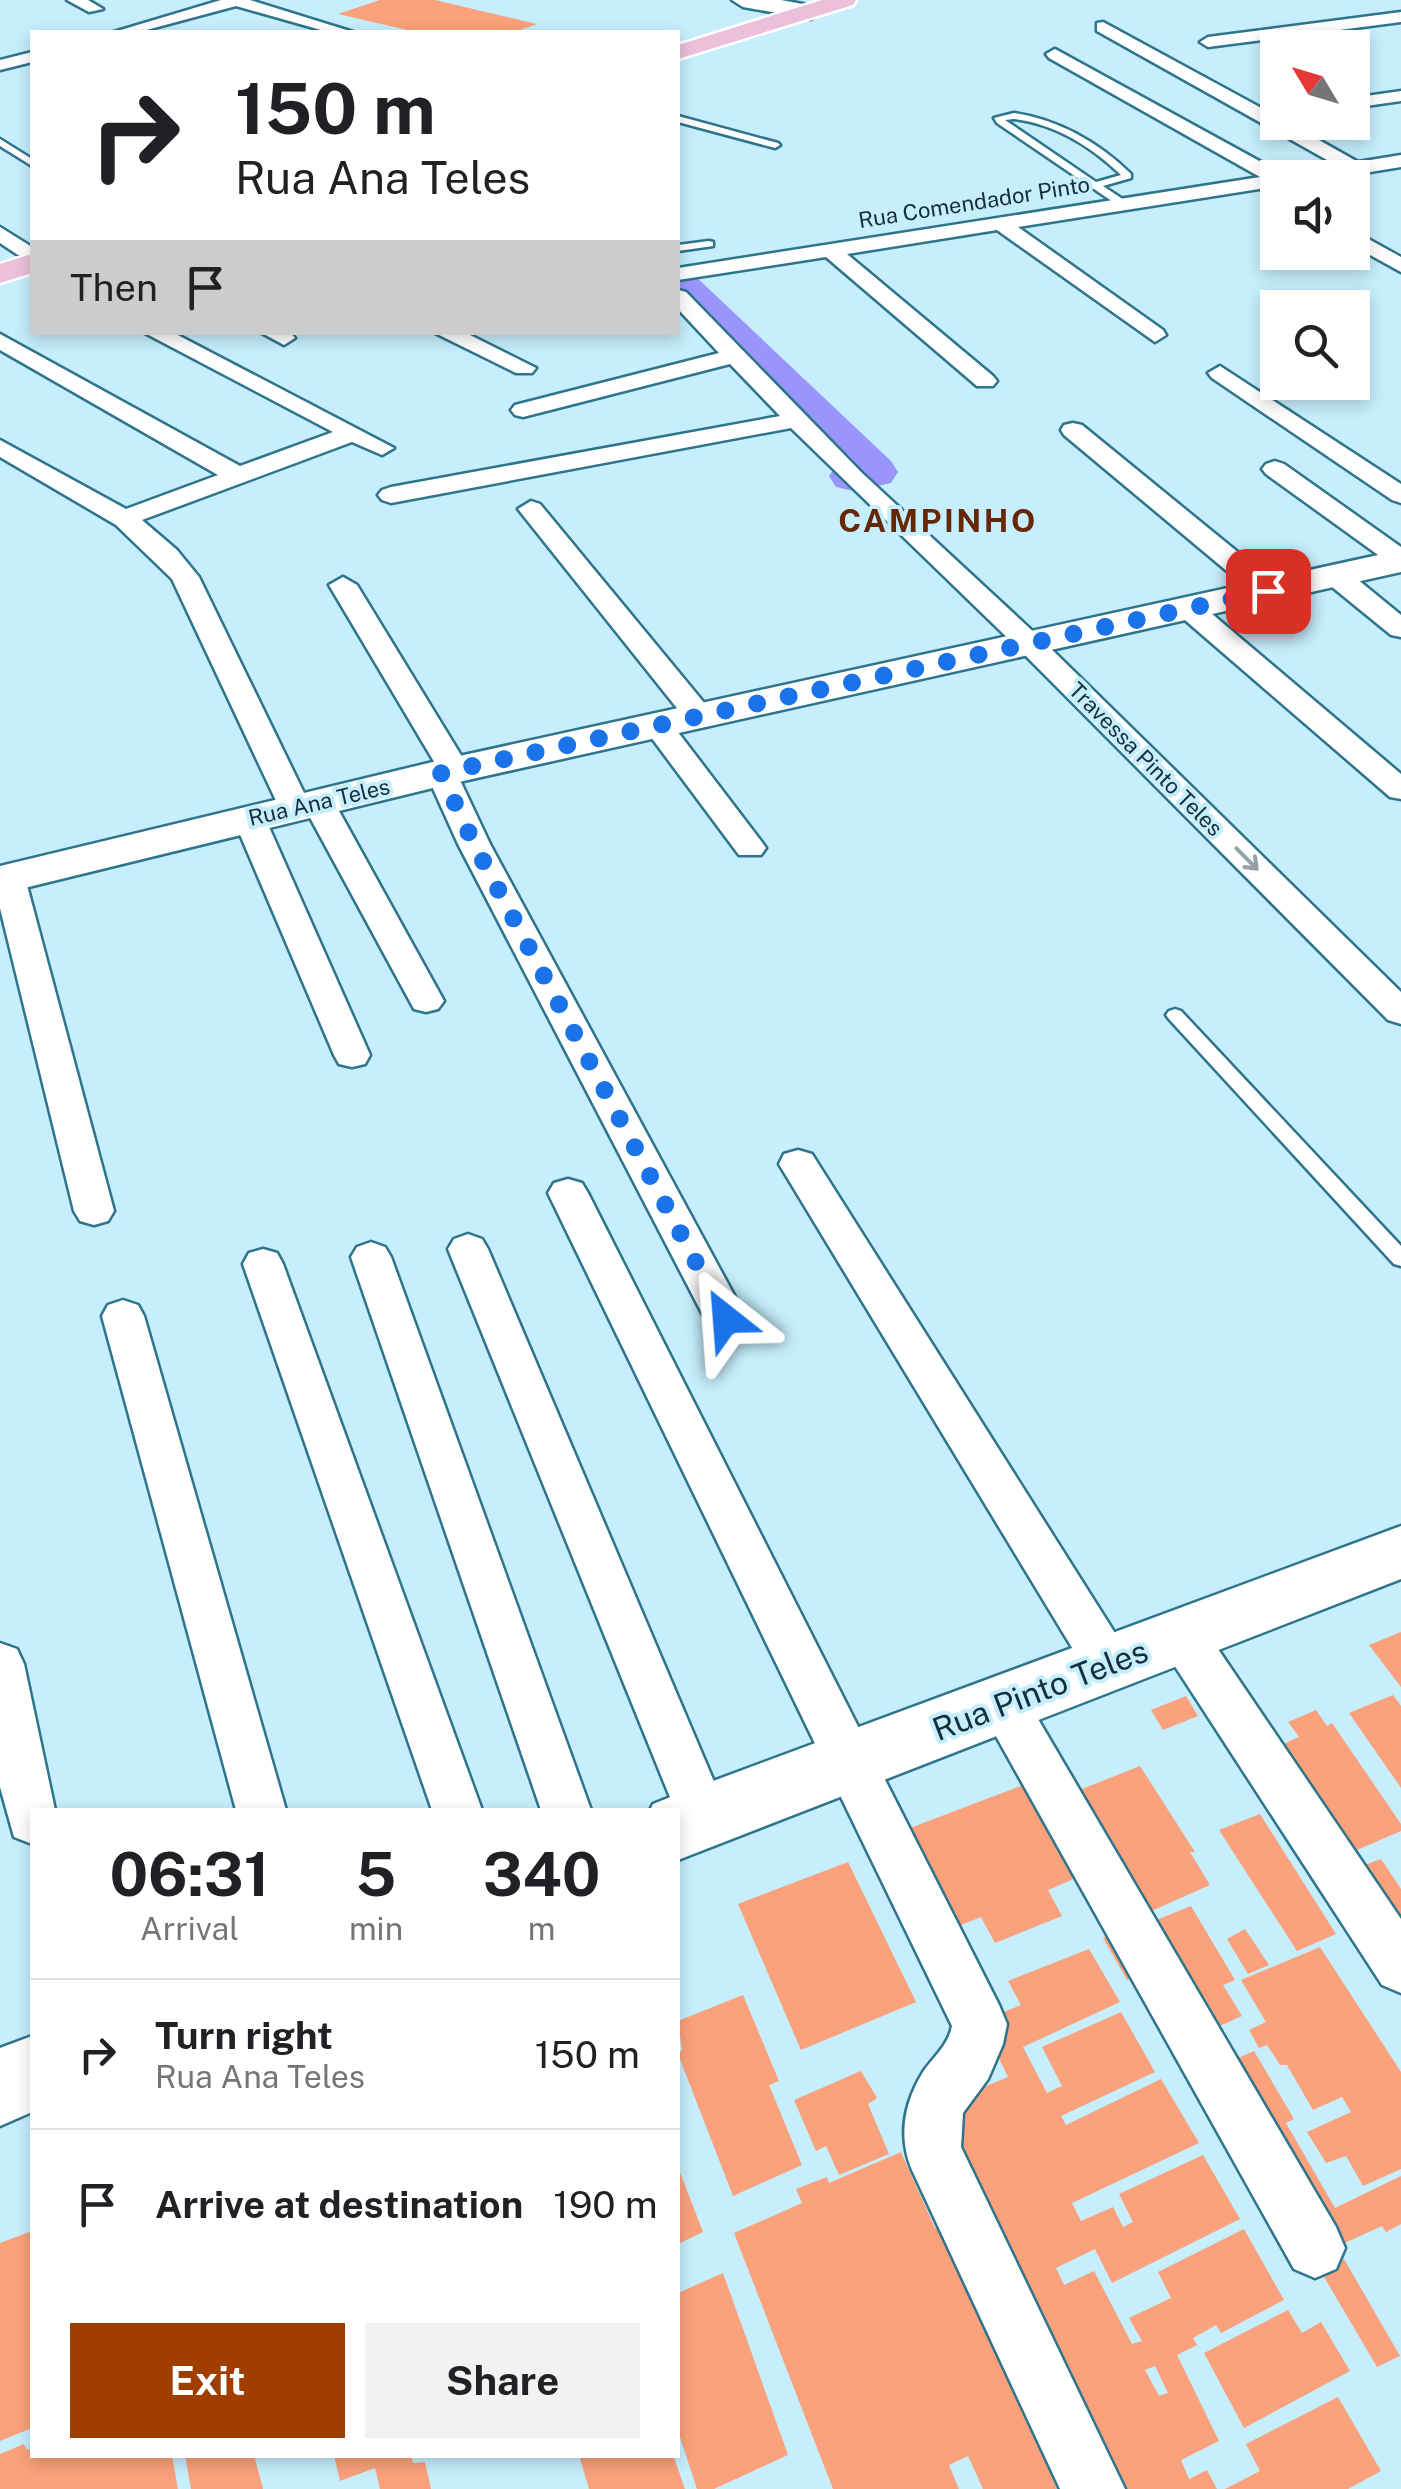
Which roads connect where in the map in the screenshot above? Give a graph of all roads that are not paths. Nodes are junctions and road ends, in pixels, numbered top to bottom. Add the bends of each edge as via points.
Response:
1 (75, 0) edge
2 (743, 0) edge
3 (845, 0) edge
4 (240, 2) edge
5 (802, 7) edge
6 (95, 9) dead end
7 (1401, 17) edge
8 (303, 20) junction
9 (1103, 27) dead end
10 (275, 28) dead end
11 (130, 30) edge
12 (339, 30) edge
13 (680, 39) edge
14 (1208, 42) dead end
15 (680, 51) edge
16 (1055, 54) dead end
17 (30, 58) edge
18 (2, 65) edge
19 (30, 75) edge
20 (1401, 96) edge
21 (1370, 100) edge
22 (680, 120) edge
23 (0, 142) edge
24 (775, 145) dead end
25 (1341, 160) edge
26 (30, 161) edge
27 (1401, 161) edge
28 (1370, 166) edge
29 (1260, 175) edge
30 (1095, 185) junction
31 (1260, 185) edge
32 (1123, 204) junction
33 (1000, 223) junction
34 (0, 233) edge
35 (709, 244) dead end
36 (1370, 247) edge
37 (680, 248) edge
38 (830, 250) junction
39 (21, 262) edge
40 (1401, 266) edge
41 (680, 274) edge
42 (680, 299) edge
43 (30, 333) edge
44 (1155, 334) dead end
45 (160, 335) edge
46 (451, 335) edge
47 (0, 342) edge
48 (734, 356) junction
49 (524, 368) dead end
50 (1220, 373) dead end
51 (985, 381) dead end
52 (523, 410) dead end
53 (797, 420) junction
54 (1073, 430) dead end
55 (351, 434) junction
56 (0, 446) edge
57 (382, 448) dead end
58 (1275, 469) dead end
59 (239, 476) junction
60 (391, 495) dead end
61 (1401, 496) edge
62 (531, 509) dead end
63 (122, 519) junction
64 (1401, 560) edge
65 (1336, 576) junction
66 (343, 585) dead end
67 (1268, 591) junction
68 (1188, 608) junction
69 (1401, 629) edge
70 (1029, 642) junction
71 (698, 716) junction
72 (657, 725) junction
73 (448, 772) junction
74 (1401, 790) edge
75 (306, 804) junction
76 (249, 818) junction
77 (750, 848) dead end
78 (5, 879) edge
79 (426, 1001) dead end
80 (1401, 1012) edge
81 (1175, 1015) dead end
82 (352, 1055) dead end
83 (798, 1164) dead end
84 (568, 1192) dead end
85 (94, 1211) dead end
86 (468, 1250) dead end
87 (371, 1257) dead end
88 (1401, 1260) edge
89 (263, 1264) dead end
90 (123, 1316) dead end
91 (726, 1319) dead end
92 (1401, 1552) edge
93 (1182, 1636) junction
94 (0, 1664) edge
95 (1108, 1664) junction
96 (1004, 1705) junction
97 (852, 1762) junction
98 (259, 1808) edge
99 (456, 1808) edge
100 (565, 1808) edge
101 (30, 1810) edge
102 (690, 1822) edge
103 (1401, 1966) edge
104 (30, 2075) edge
105 (0, 2087) edge
106 (1316, 2248) dead end
107 (1092, 2489) edge

1 - 6 street
2 - 5 street
3 - 5 main road
4 - 8 street
4 - 11 street
5 - 13 main road
5 - 15 main road
7 - 14 street
8 - 10 street
8 - 12 street
9 - 25 street
16 - 29 street
17 - 18 street
18 - 19 street
20 - 21 street
22 - 24 lane
23 - 26 lane
27 - 28 street
30 - 30 lane via 1128,176 1046,122 1021,114 999,118
30 - 32 lane
31 - 32 street, Rua Comendador Pinto
32 - 33 street, Rua Comendador Pinto
33 - 38 street, Rua Comendador Pinto
33 - 44 street
34 - 39 street
35 - 37 lane
36 - 40 street
38 - 41 street, Rua Comendador Pinto
38 - 51 street
42 - 48 street, Travessa Pinto Teles
43 - 47 street
45 - 55 street
46 - 49 street
47 - 59 street
48 - 52 street
48 - 53 street, Travessa Pinto Teles
50 - 61 street
53 - 60 street
53 - 70 street, Travessa Pinto Teles
54 - 67 street
55 - 57 street
55 - 59 street
56 - 63 street
58 - 64 street
59 - 63 street
62 - 71 street
63 - 75 street via 171,557 185,577
64 - 65 street, Rua Ana Teles
65 - 67 street, Rua Ana Teles
65 - 69 street
66 - 73 street
67 - 68 street, Rua Ana Teles
68 - 70 street, Rua Ana Teles
68 - 74 street
70 - 71 street, Rua Ana Teles
70 -> 80 street, Travessa Pinto Teles
71 - 72 street, Rua Ana Teles
72 - 73 street, Rua Ana Teles
72 - 77 street
73 - 75 street, Rua Ana Teles
73 - 91 street via 483,861
75 - 76 street, Rua Ana Teles
75 - 79 street
76 - 78 street, Rua Ana Teles
76 - 82 street
78 - 85 street
81 - 88 lane
83 - 95 street
84 - 97 street
86 - 102 street
87 - 100 street
89 - 99 street
90 - 98 street
92 - 93 street, Rua Pinto Teles
93 - 95 street, Rua Pinto Teles
93 - 103 street
94 - 101 street
95 - 96 street, Rua Pinto Teles
96 - 97 street, Rua Pinto Teles
96 - 106 street
97 - 102 street, Rua Pinto Teles
97 - 107 street via 980,2024 969,2062 936,2099 929,2123 932,2150
104 - 105 street

